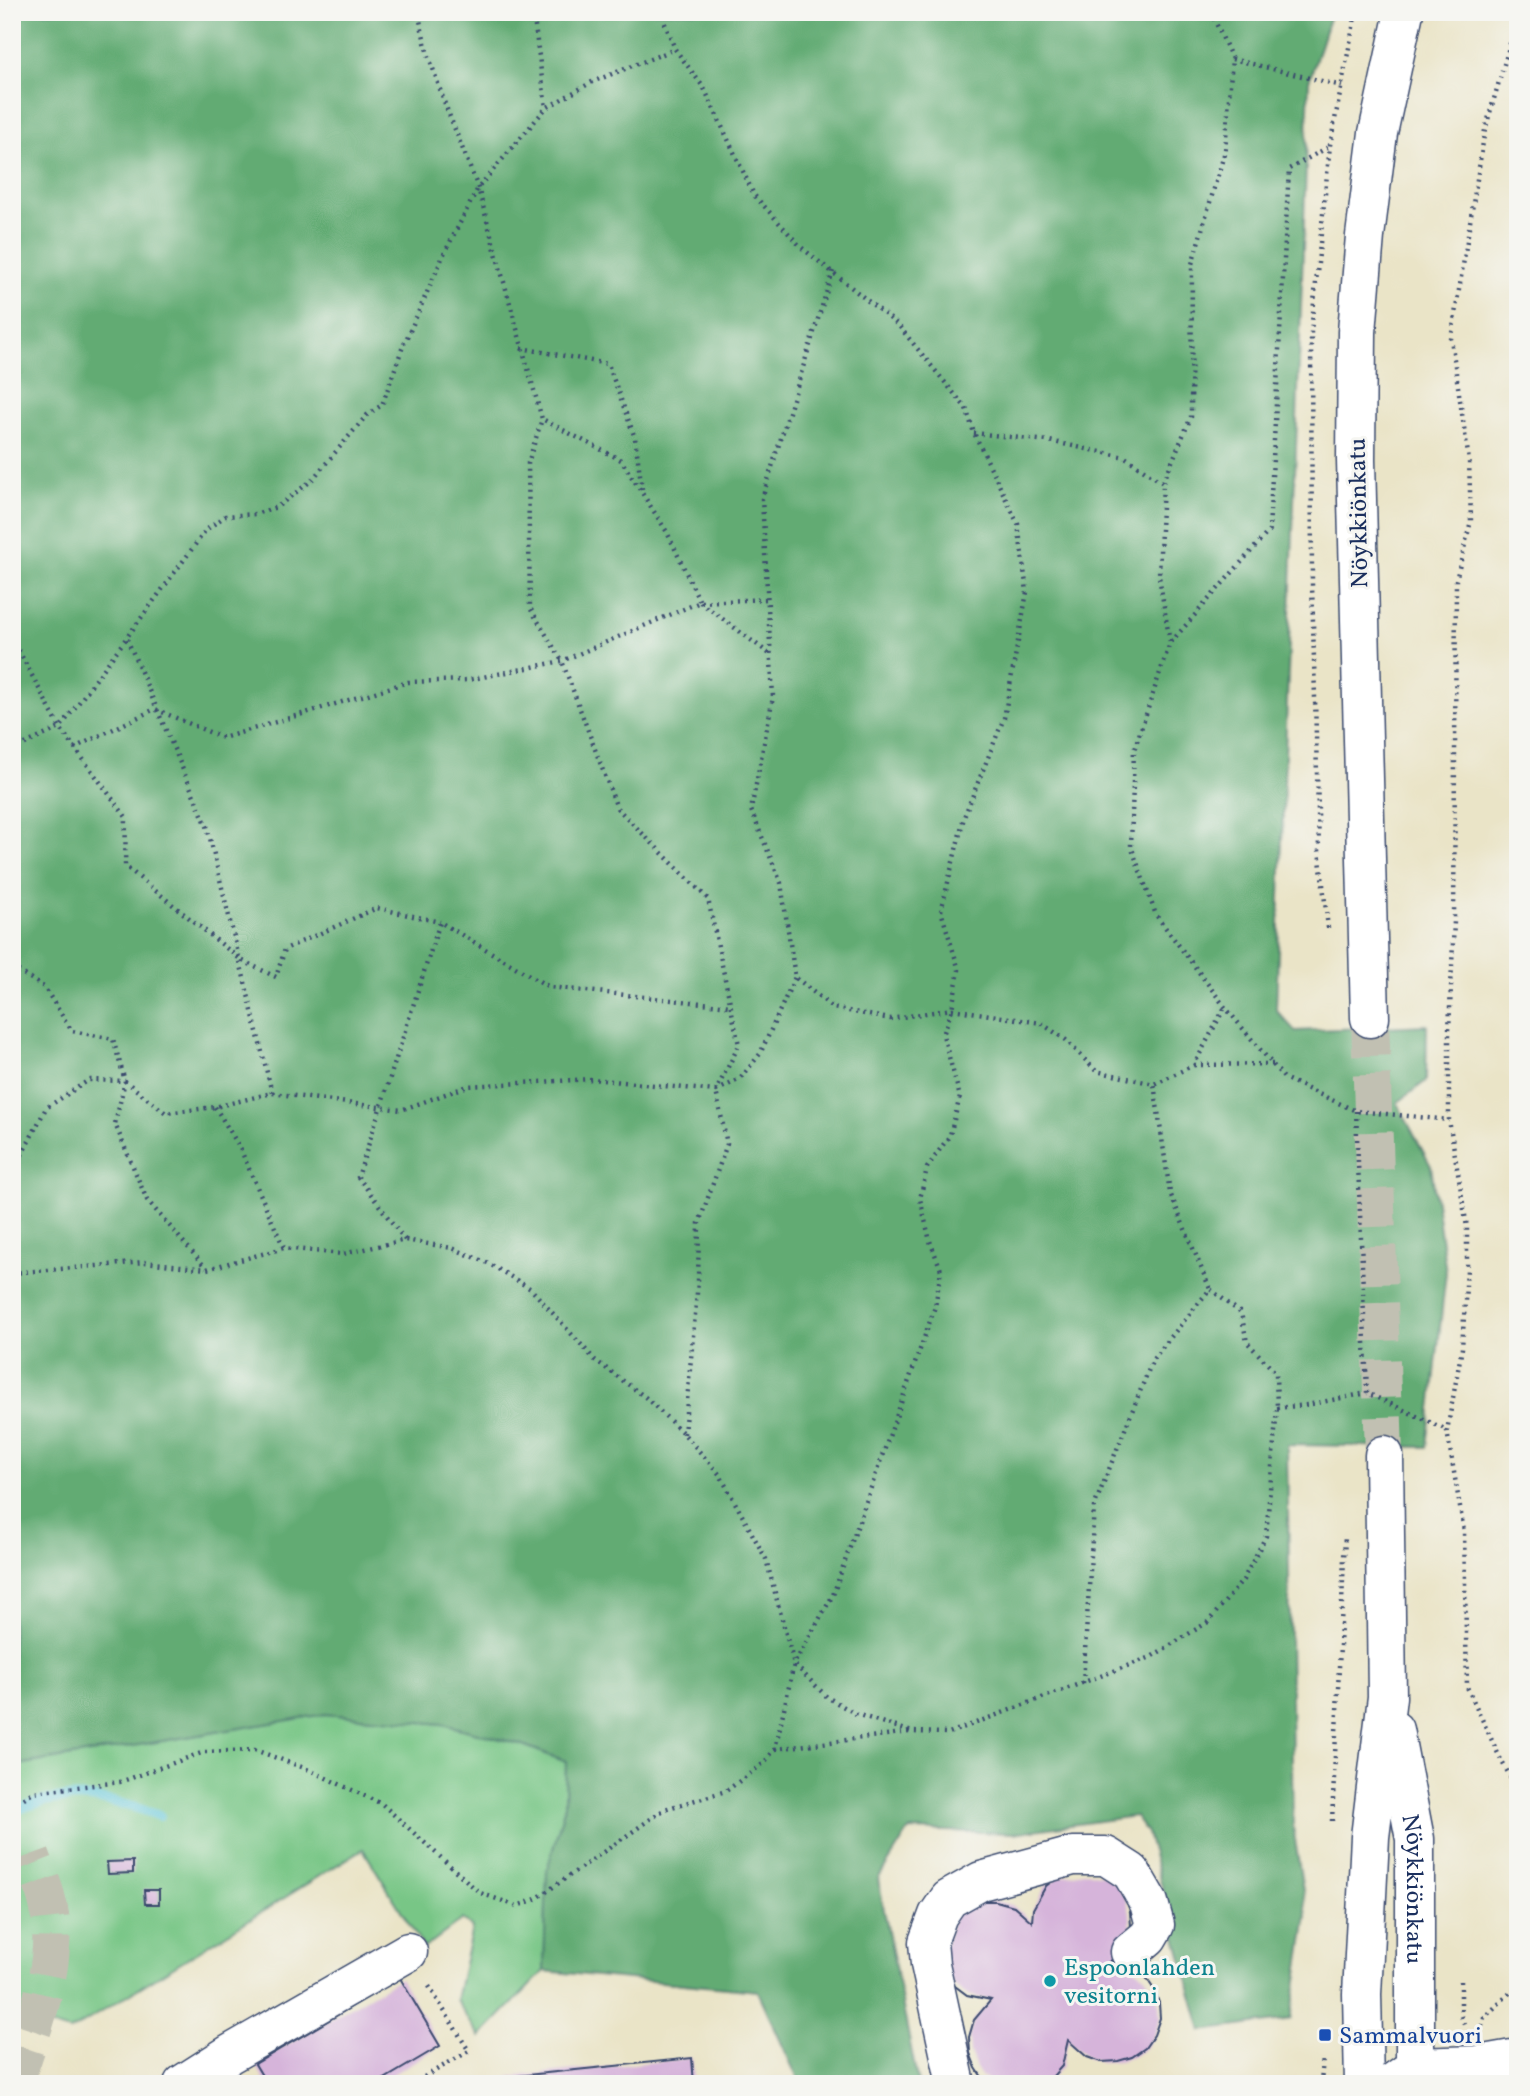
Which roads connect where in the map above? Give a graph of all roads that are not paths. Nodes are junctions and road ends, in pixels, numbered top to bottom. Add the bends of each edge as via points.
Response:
1 (1404, 12) edge
2 (1370, 1018) tunnel mouth
3 (1384, 1455) tunnel mouth
4 (1387, 1697) junction
5 (408, 1952) road end
6 (1130, 1952) dead end
7 (1518, 2059) edge
8 (1407, 2078) edge
9 (183, 2084) edge
10 (956, 2084) edge
11 (1364, 2084) edge

1 - 2 main road, Nöykkiönkatu via 1378,133 1357,332
3 - 4 main road, Nöykkiönkatu
4 - 8 main road, Nöykkiönkatu via 1415,1839
4 - 11 main road, Nöykkiönkatu via 1370,1837 1362,1994
5 - 9 main road
6 - 10 main road via 1154,1925 1149,1903 1131,1872 1106,1856 1073,1856 981,1881 949,1899 928,1942
7 - 8 main road

